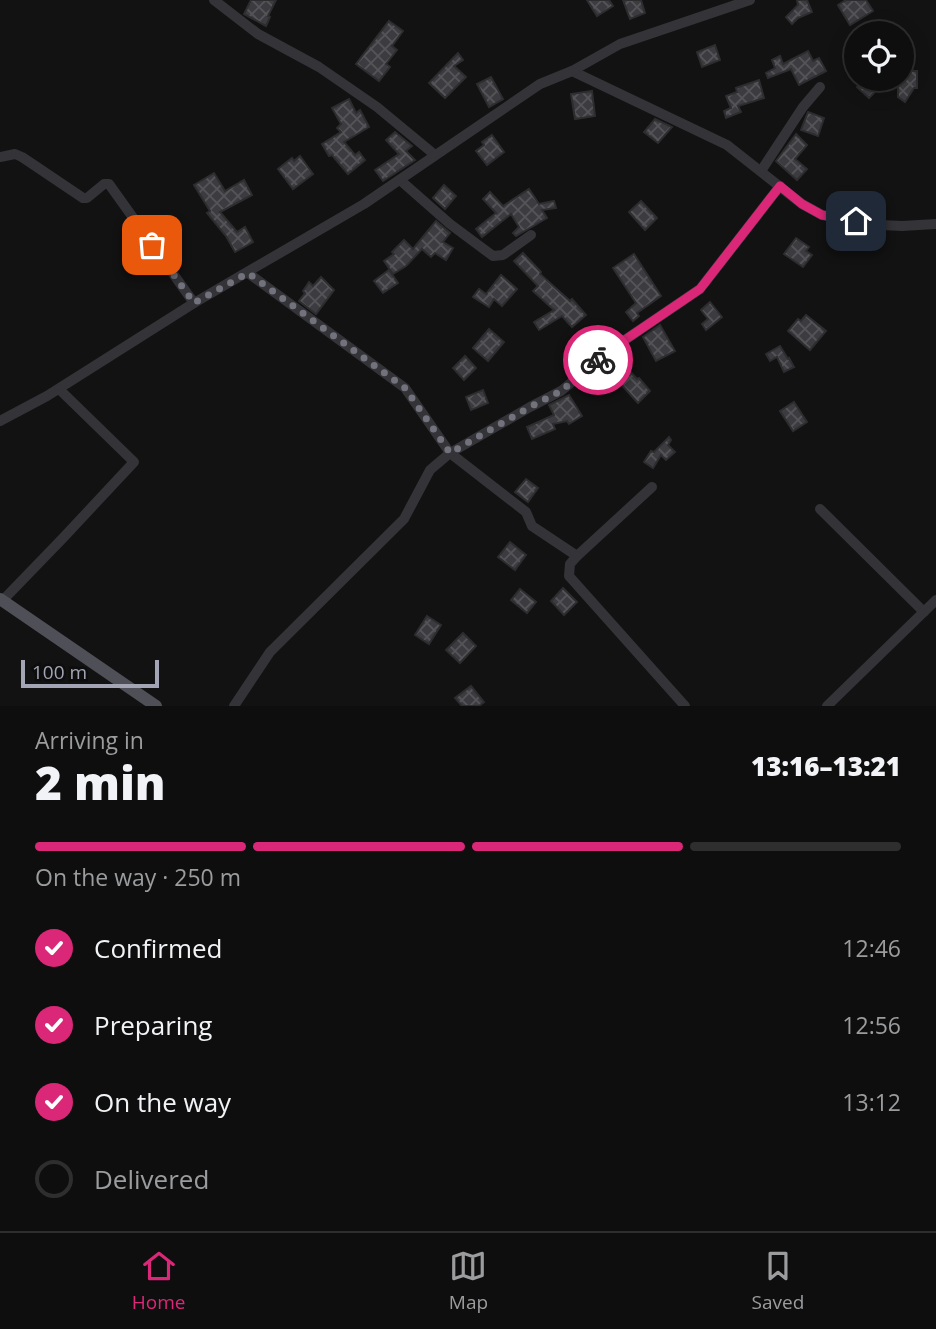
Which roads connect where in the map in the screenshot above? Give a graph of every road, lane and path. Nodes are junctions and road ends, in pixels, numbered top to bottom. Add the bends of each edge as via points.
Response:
1 (214, 0) edge
2 (750, 0) edge
3 (572, 71) junction
4 (820, 87) dead end
5 (435, 155) junction
6 (0, 156) edge
7 (761, 171) junction
8 (400, 180) junction
9 (780, 186) junction
10 (936, 224) edge
11 (531, 235) dead end
12 (248, 273) junction
13 (194, 303) junction
14 (59, 389) junction
15 (0, 421) edge
16 (450, 453) junction
17 (652, 488) dead end
18 (820, 509) dead end
19 (577, 555) junction
20 (1, 600) edge
21 (936, 600) edge
22 (924, 612) junction
23 (156, 706) edge
24 (234, 706) edge
25 (685, 706) edge
26 (827, 706) edge

1 - 5 street via 258,34 367,100
2 - 3 street via 620,44
3 - 5 street via 540,84
3 - 7 street via 727,145
4 - 7 street
5 - 8 street
6 - 13 street via 22,157 83,198 109,184
7 - 9 street
8 - 11 street via 494,256 503,255
8 - 12 street
9 - 10 street via 822,215 881,225
9 - 16 street via 700,289 613,348 561,391
12 - 13 street
12 - 16 street via 405,388
13 - 14 street
14 - 15 street
14 - 20 street via 134,462
16 - 19 street via 526,512 532,526
16 - 24 street via 430,470 404,519 270,652
17 - 19 street
18 - 22 street
19 - 25 street via 569,576
20 - 23 main road
21 - 22 street
22 - 26 street

